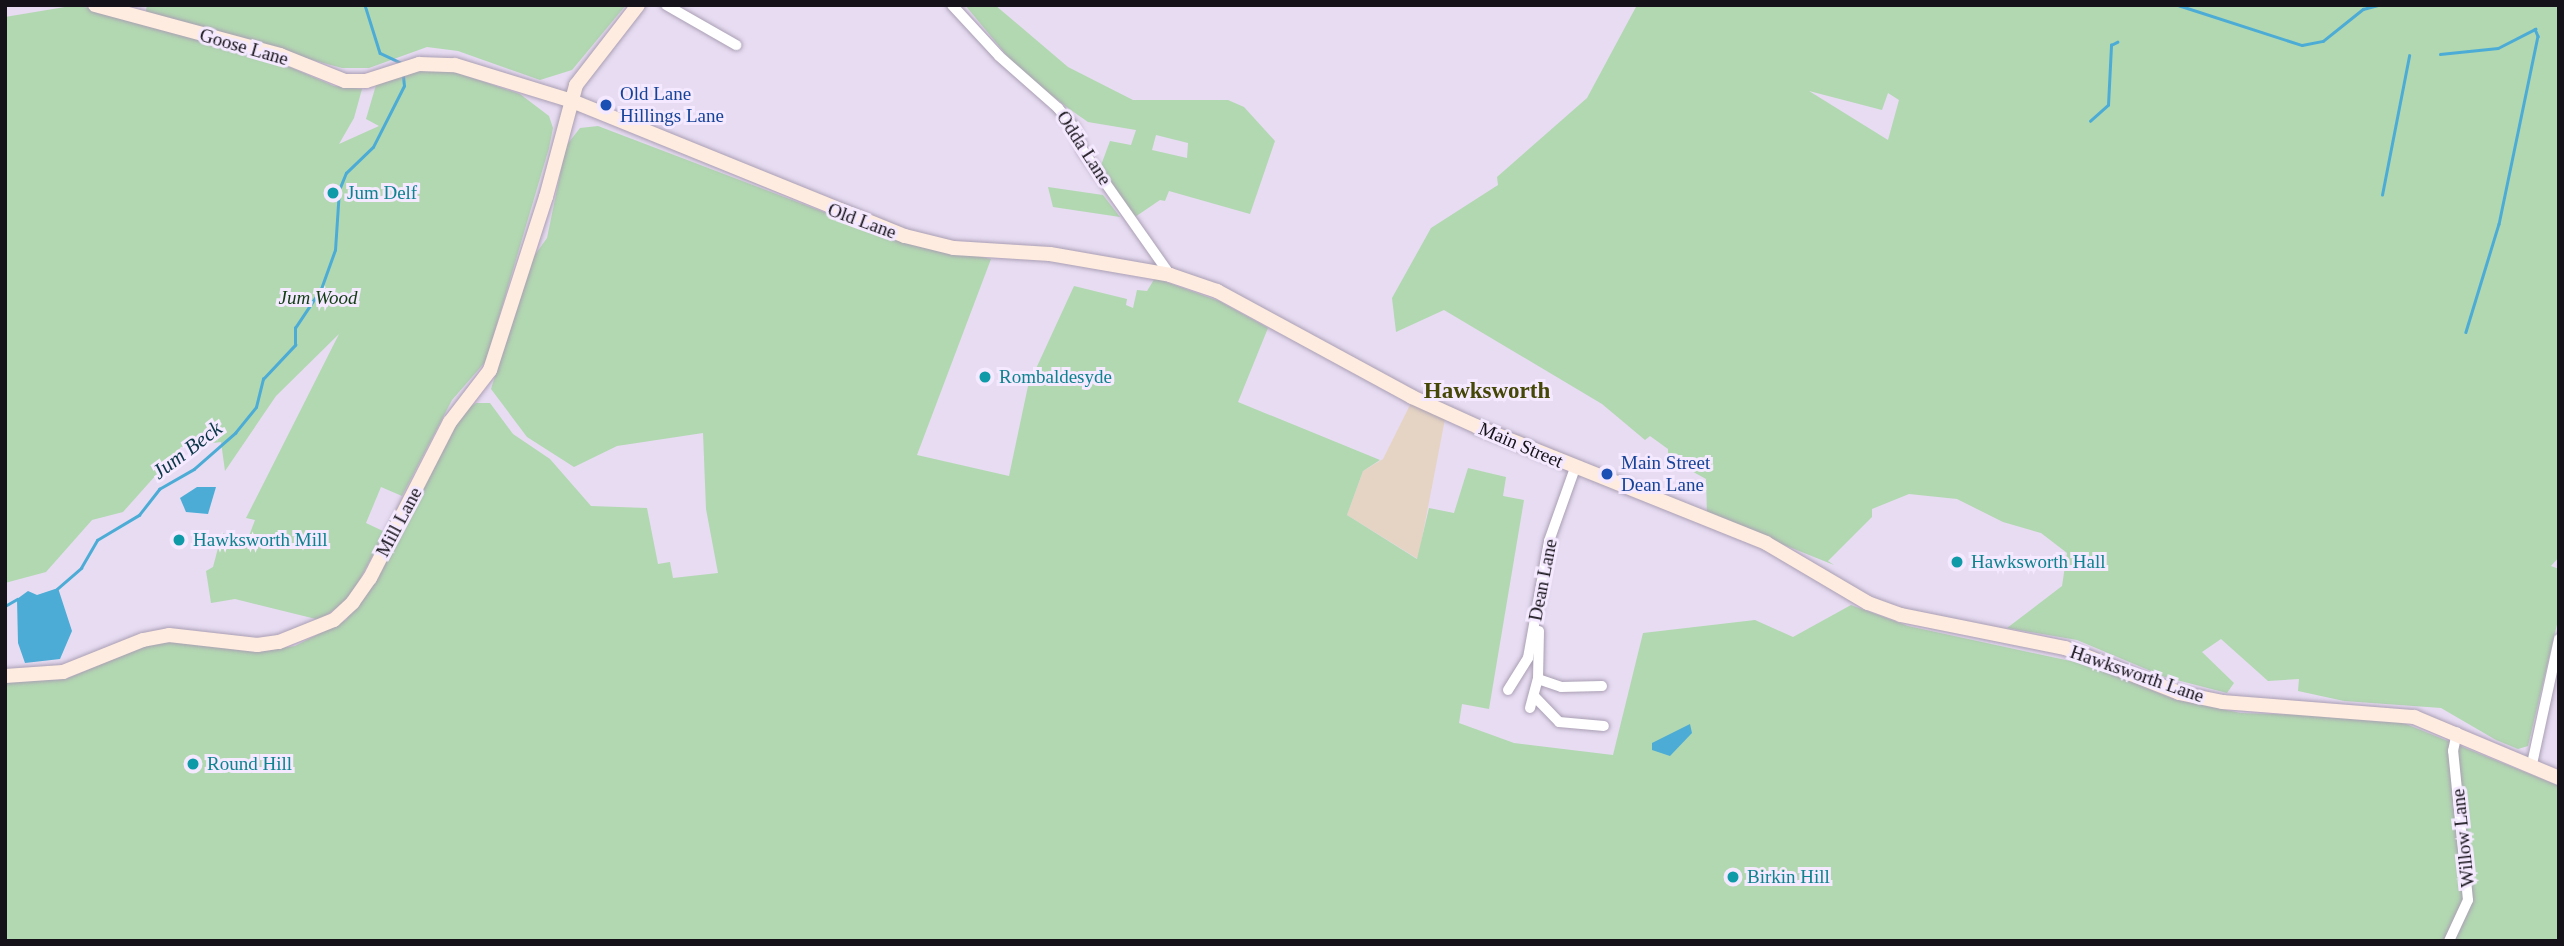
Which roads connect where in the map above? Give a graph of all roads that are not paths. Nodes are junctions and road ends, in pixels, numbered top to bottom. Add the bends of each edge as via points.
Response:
1 (94, 5) edge
2 (638, 5) edge
3 (666, 5) edge
4 (952, 5) edge
5 (736, 45) dead end
6 (572, 101) junction
7 (1170, 275) junction
8 (1575, 468) junction
9 (1549, 541) junction
10 (1766, 543) joint
11 (2559, 639) edge
12 (5, 676) edge
13 (1538, 679) junction
14 (1602, 686) dead end
15 (1508, 690) dead end
16 (1534, 696) junction
17 (1530, 708) dead end
18 (1604, 726) dead end
19 (2457, 732) junction
20 (2532, 764) junction
21 (2559, 778) edge
22 (2449, 941) edge

1 - 6 street, Goose Lane via 279,55 345,81 437,62
2 - 6 street, Mill Lane via 585,72
3 - 5 street
4 - 7 street, Odda Lane via 1075,129 1083,151
6 - 7 street, Old Lane via 905,236 954,247 1050,254
6 - 12 street, Mill Lane via 490,369 450,422 370,578 353,602 334,620 279,642 257,645 169,635 143,640 63,672
7 - 8 street, Main Street via 1217,291 1412,397
8 - 9 street, Dean Lane
8 - 10 street, Main Street
9 - 13 street via 1555,559 1537,638
9 - 15 street, Dean Lane via 1528,658
10 - 19 street, Hawksworth Lane via 1868,603 1901,615 2065,648 2179,693 2223,702 2401,715
11 - 20 street
13 - 14 street via 1561,687
13 - 16 street
16 - 17 street
16 - 18 street via 1559,722
19 - 20 street, Hawksworth Lane
19 - 22 street, Willow Lane via 2453,751 2468,900
20 - 21 street, Hawksworth Lane

